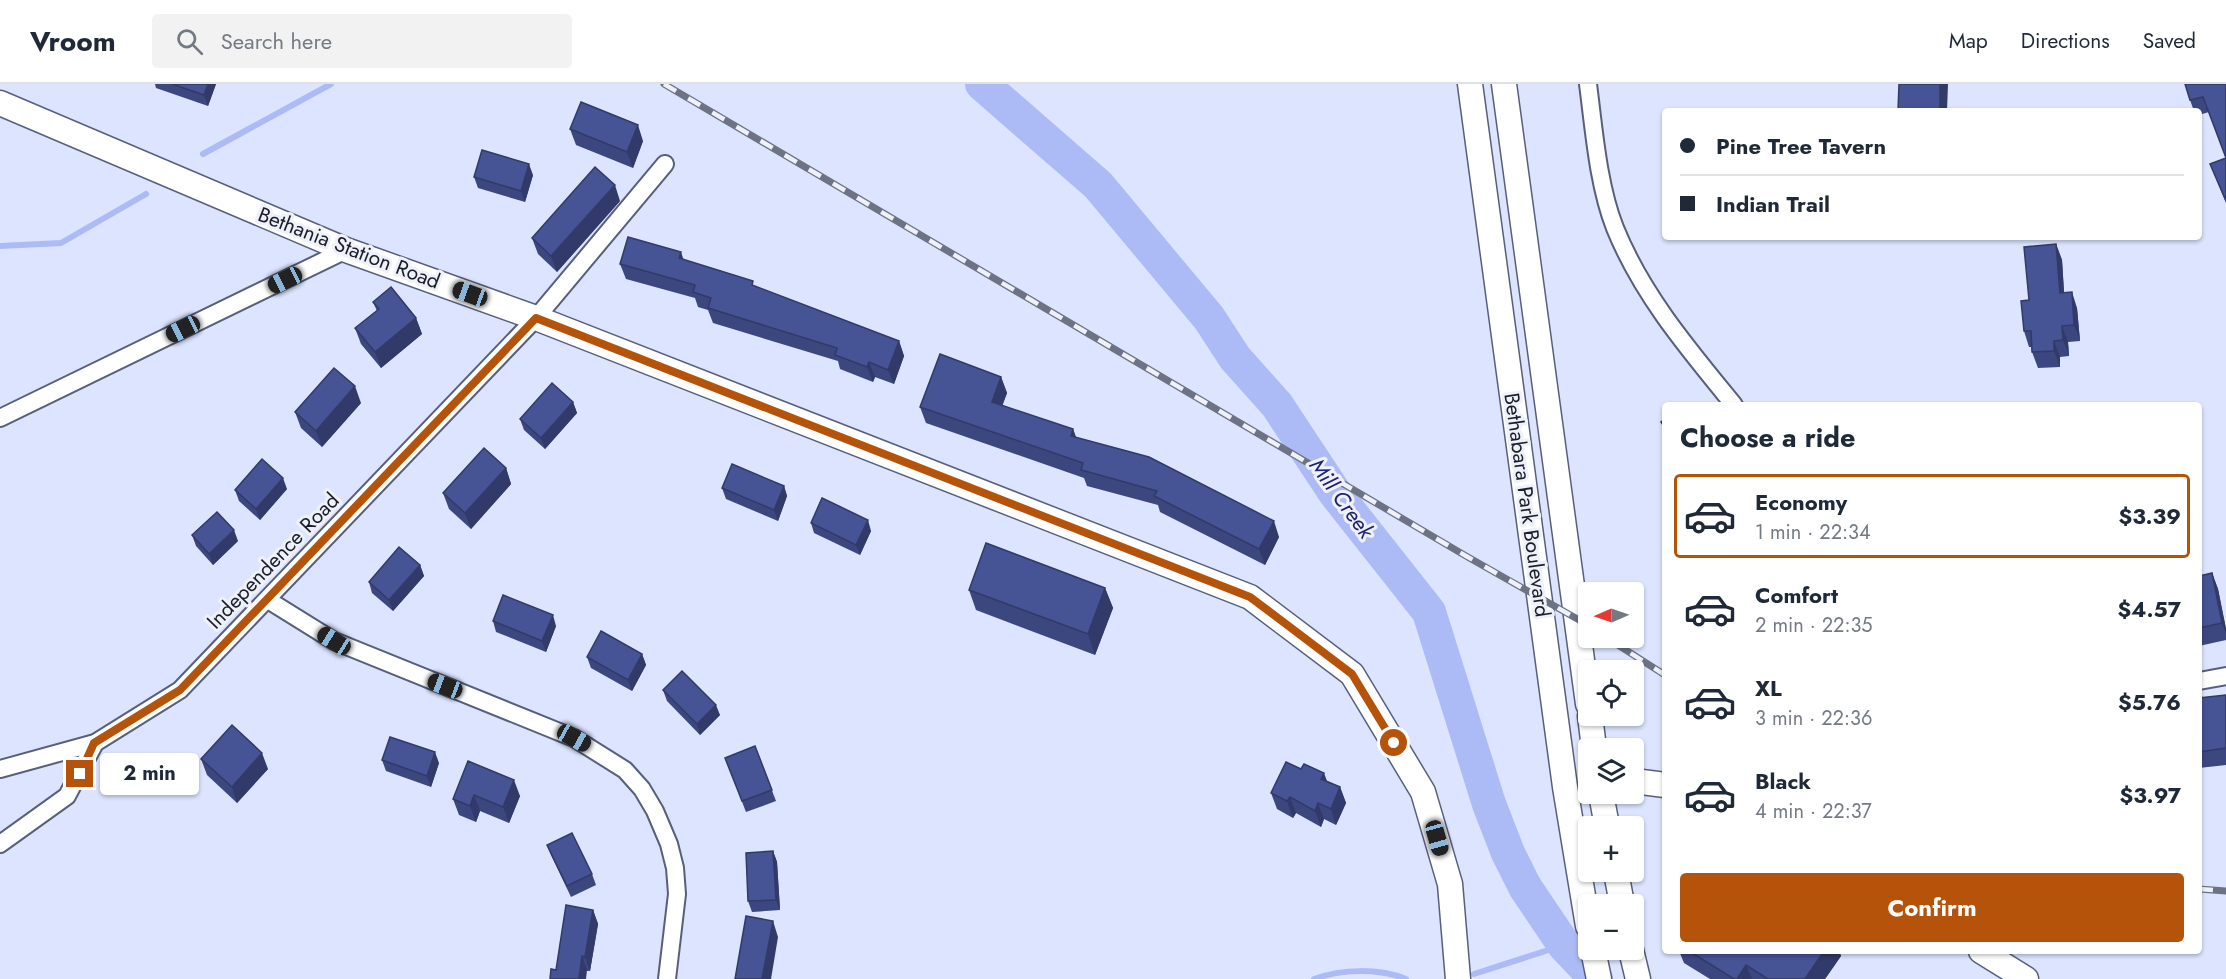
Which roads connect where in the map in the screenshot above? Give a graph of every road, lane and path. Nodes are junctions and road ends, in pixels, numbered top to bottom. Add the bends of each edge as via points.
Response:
1 (1470, 84) edge
2 (1504, 84) edge
3 (1588, 84) edge
4 (0, 103) edge
5 (664, 164) dead end
6 (346, 250) junction
7 (536, 318) junction
8 (1732, 402) edge
9 (0, 418) edge
10 (268, 600) junction
11 (1582, 660) edge
12 (2226, 676) edge
13 (2202, 680) edge
14 (94, 743) junction
15 (0, 769) edge
16 (1644, 782) edge
17 (1662, 785) edge
18 (1577, 786) edge
19 (0, 844) edge
20 (1582, 894) edge
21 (1986, 954) edge
22 (1595, 960) edge
23 (1633, 960) edge
24 (667, 979) edge
25 (1458, 979) edge
26 (1599, 979) edge
27 (1638, 979) edge
28 (2026, 979) edge

1 - 18 street, Bethabara Park Boulevard
2 - 11 street, Bethabara Park Boulevard
3 - 8 street via 1599,163 1614,226 1643,285 1680,339
4 - 6 street, Bethania Station Road
5 - 7 street, Independence Road
6 - 7 street, Bethania Station Road
6 - 9 street
7 - 10 street, Independence Road
7 - 25 street, Bethania Station Road via 1250,597 1352,674 1424,792 1450,884
10 - 14 street, Independence Road via 180,690
10 - 24 street via 334,641 574,738 625,770 656,811 675,868 676,905
12 - 13 street
14 - 15 street, Independence Road
14 - 19 street via 67,796
16 - 17 street
18 - 20 street, Bethabara Park Boulevard
21 - 28 street
22 - 26 street
23 - 27 street

